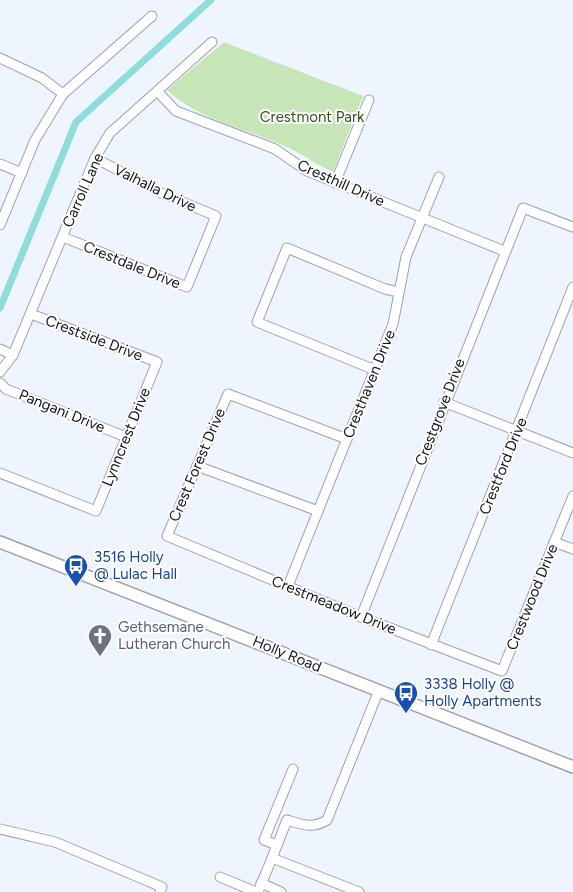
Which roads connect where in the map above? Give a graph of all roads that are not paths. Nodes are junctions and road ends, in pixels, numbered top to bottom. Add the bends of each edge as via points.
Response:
1 (152, 16) dead end
2 (212, 42) dead end
3 (0, 58) edge
4 (158, 92) junction
5 (63, 94) junction
6 (369, 100) dead end
7 (96, 158) junction
8 (0, 164) edge
9 (22, 173) junction
10 (439, 177) dead end
11 (336, 183) junction
12 (216, 216) joint
13 (423, 218) junction
14 (0, 225) edge
15 (573, 227) edge
16 (63, 236) junction
17 (504, 252) junction
18 (573, 287) edge
19 (400, 292) junction
20 (31, 314) junction
21 (0, 349) edge
22 (13, 355) junction
23 (157, 362) joint
24 (375, 370) junction
25 (0, 372) edge
26 (0, 383) edge
27 (444, 402) junction
28 (518, 430) junction
29 (126, 437) junction
30 (347, 439) junction
31 (573, 453) edge
32 (197, 466) junction
33 (0, 473) edge
34 (573, 496) edge
35 (318, 511) junction
36 (167, 536) joint
37 (0, 542) edge
38 (554, 542) junction
39 (573, 550) edge
40 (288, 586) junction
41 (361, 617) junction
42 (431, 645) junction
43 (502, 671) joint
44 (379, 690) junction
45 (573, 767) edge
46 (293, 769) dead end
47 (276, 812) junction
48 (287, 820) junction
49 (0, 829) edge
50 (277, 845) junction
51 (272, 858) junction
52 (220, 878) dead end
53 (258, 889) edge
54 (161, 890) edge
55 (281, 892) edge
56 (359, 892) edge

1 - 5 street
2 - 4 street, Carroll Lane
3 - 5 street via 42,78
4 - 7 street, Carroll Lane via 110,133
4 - 11 street, Cresthill Drive via 176,111 275,149 307,171
5 - 9 street via 36,140
6 - 11 street
7 - 12 street, Valhalla Drive via 161,193
7 - 16 street, Carroll Lane
8 - 9 street
9 - 14 street
10 - 13 street, Cresthaven Drive
11 - 13 street, Cresthill Drive
12 - 16 street, Crestdale Drive via 187,287
13 - 17 street, Cresthill Drive
13 - 19 street, Cresthaven Drive via 406,257
15 - 17 street, Crestgrove Drive via 523,208
16 - 20 street, Carroll Lane
17 - 27 street, Crestgrove Drive
18 - 28 street, Crestford Drive
19 - 24 street, Cresthaven Drive via 393,324
19 - 24 street via 287,248 257,322
20 - 22 street, Carroll Lane
20 - 23 street, Crestside Drive
21 - 22 street
22 - 25 street, Carroll Lane
23 - 29 street, Lynncrest Drive
24 - 30 street, Cresthaven Drive
26 - 29 street, Pangani Drive via 6,389
27 - 28 street
27 - 41 street, Crestgrove Drive
28 - 31 street
28 - 42 street, Crestford Drive
29 - 33 street, Lynncrest Drive via 96,511
30 - 32 street, Crest Forest Drive via 228,394
30 - 35 street, Cresthaven Drive
32 - 35 street
32 - 36 street, Crest Forest Drive
34 - 38 street, Crestwood Drive
35 - 40 street, Cresthaven Drive
36 - 40 street, Crestmeadow Drive
37 - 44 main road, Holly Road
38 - 39 street
38 - 43 street, Crestwood Drive
40 - 41 street, Crestmeadow Drive
41 - 42 street, Crestmeadow Drive
42 - 43 street, Crestmeadow Drive
44 - 45 main road, Holly Road
44 - 48 street via 327,820 310,827
46 - 47 street
47 - 48 street
47 - 50 street via 264,840
48 - 50 street
49 - 54 street via 55,842
50 - 51 street
51 - 53 street
51 - 56 street
52 - 53 street
53 - 55 street

